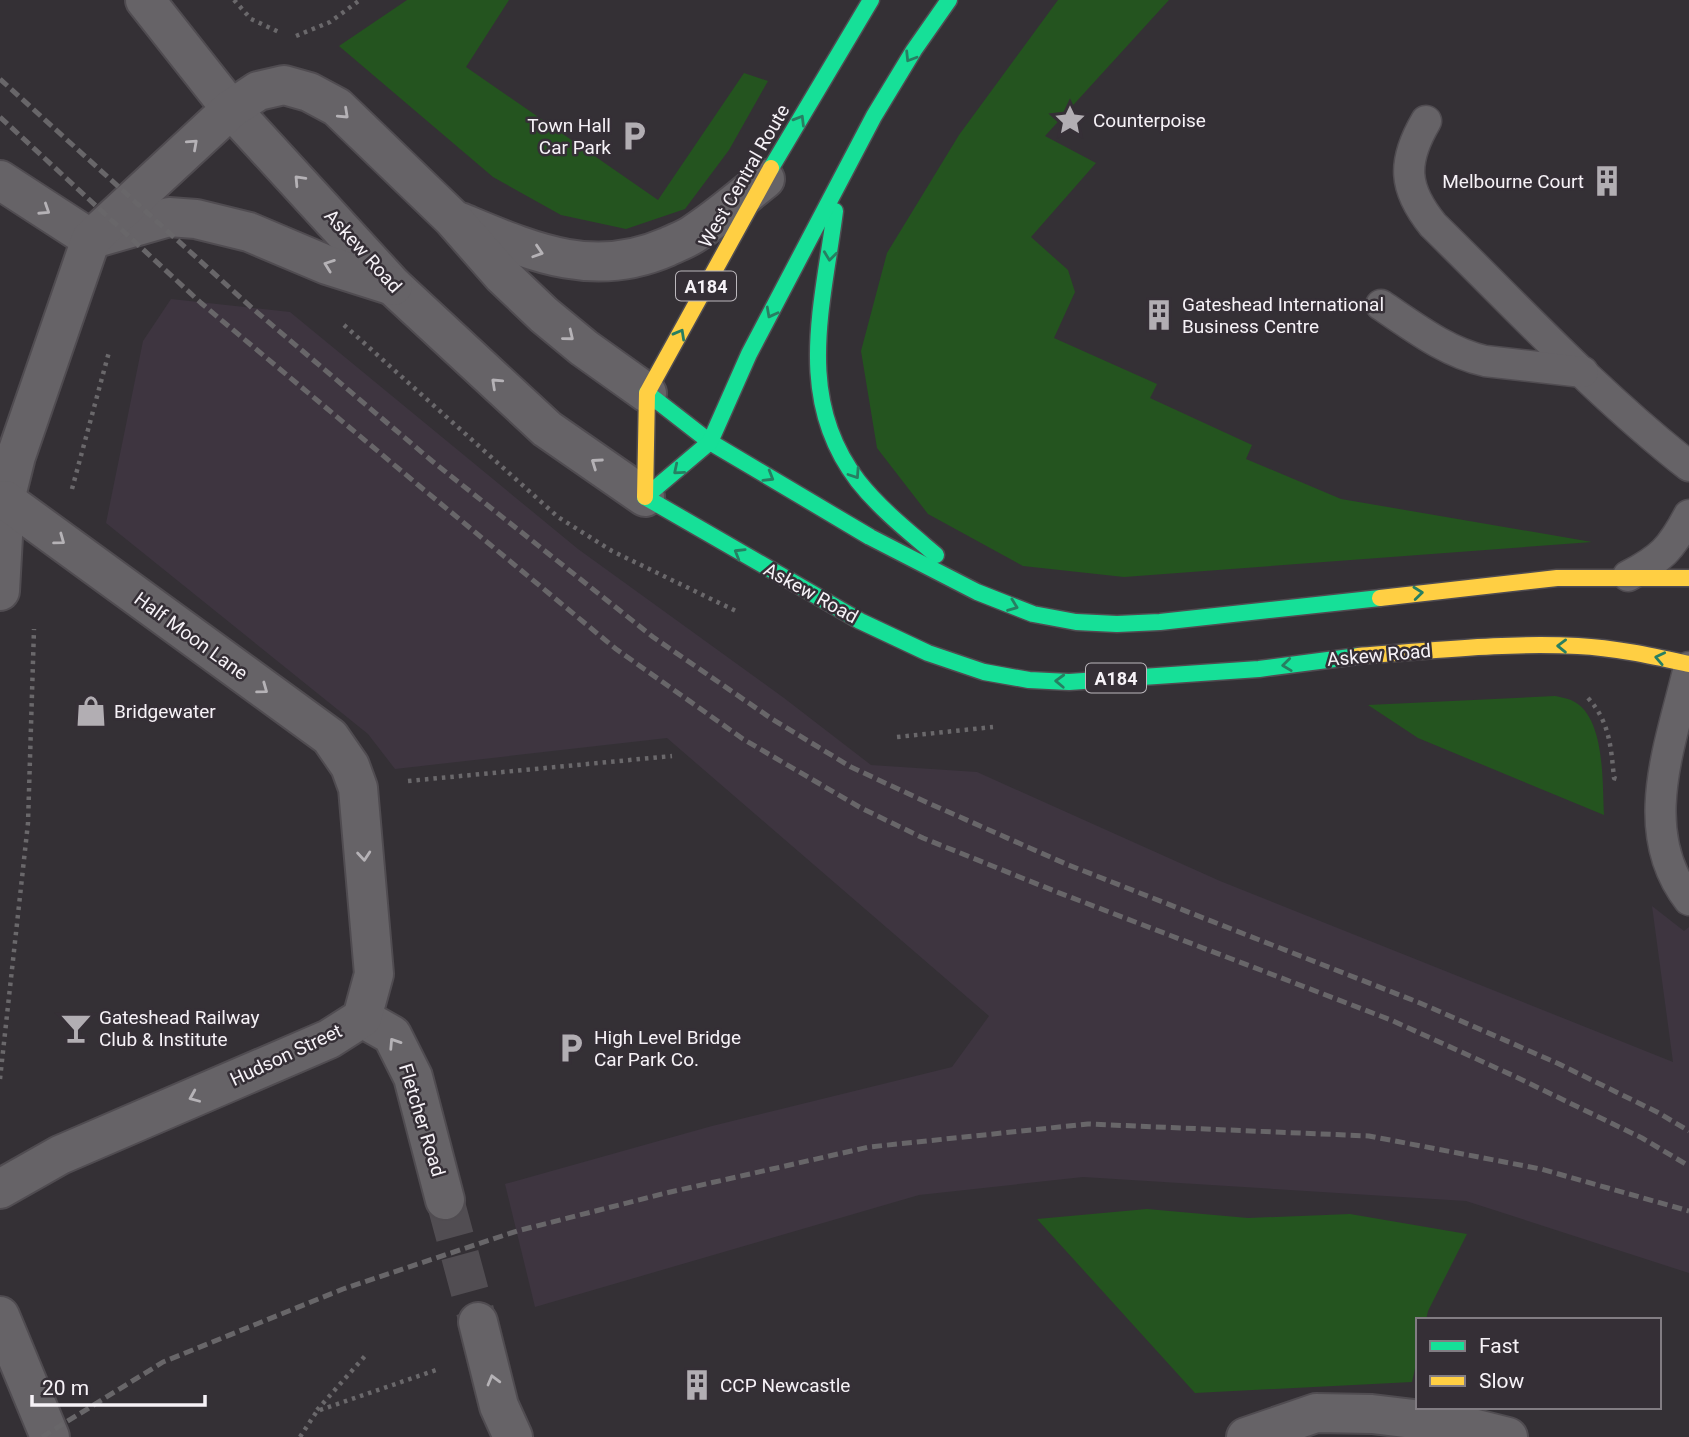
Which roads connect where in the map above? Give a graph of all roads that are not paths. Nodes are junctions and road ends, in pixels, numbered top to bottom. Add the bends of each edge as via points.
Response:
1 (145, 0) edge
2 (872, 0) edge
3 (948, 0) edge
4 (231, 108) junction
5 (1426, 121) dead end
6 (765, 179) junction
7 (0, 180) edge
8 (838, 188) junction
9 (452, 218) junction
10 (91, 239) junction
11 (393, 286) junction
12 (1381, 305) dead end
13 (1583, 372) junction
14 (647, 393) junction
15 (710, 442) junction
16 (8, 455) edge
17 (1689, 466) edge
18 (645, 498) junction
19 (5, 500) junction
20 (1689, 515) edge
21 (1628, 576) junction
22 (1689, 578) edge
23 (0, 591) edge
24 (977, 592) junction
25 (1689, 666) edge
26 (358, 788) joint
27 (1689, 900) edge
28 (362, 1017) junction
29 (0, 1189) edge
30 (445, 1200) tunnel mouth
31 (0, 1316) edge
32 (482, 1337) tunnel mouth
33 (50, 1437) edge
34 (513, 1437) edge
35 (1246, 1437) edge
36 (1508, 1437) edge

1 - 4 street, Askew Road
6 -> 2 highway, West Central Route / A184
3 -> 8 highway via 874,116
4 -> 9 street via 258,91 284,85 309,92 337,107
10 -> 4 street
11 -> 4 street, Askew Road / A184
5 - 13 lane via 1409,155 1408,172 1421,210
9 -> 6 street via 555,258 625,261 691,236
14 -> 6 highway, West Central Route / A184
7 -> 10 street
8 -> 15 highway via 750,354
8 -> 24 highway via 818,350 820,400 834,442 858,481
9 -> 14 street via 544,315
11 -> 10 street via 248,232 196,219 169,217
10 - 16 street
18 -> 11 street, Askew Road / A184 via 547,429
12 - 13 lane via 1469,358
13 - 17 lane
14 - 15 highway
14 - 18 highway, West Central Route / A184
15 -> 18 highway
15 -> 24 highway via 870,537
16 - 19 street
25 -> 18 highway, Askew Road / A184 via 1630,651 1528,645 1359,656 1245,670 1069,682 1029,680 984,672 871,627
19 - 23 street
19 -> 26 street, Half Moon Lane via 330,737
20 - 21 lane via 1655,562
21 - 22 highway
24 -> 21 highway via 1033,614 1117,624 1557,578
25 - 27 lane via 1660,790 1660,825 1667,859
26 -> 28 street, Hudson Street via 374,974
28 -> 29 street, Hudson Street via 329,1039 60,1155
30 -> 28 street, Fletcher Road via 413,1077 392,1035
31 - 33 street
34 -> 32 street via 499,1406
35 - 36 street via 1316,1413 1444,1423

